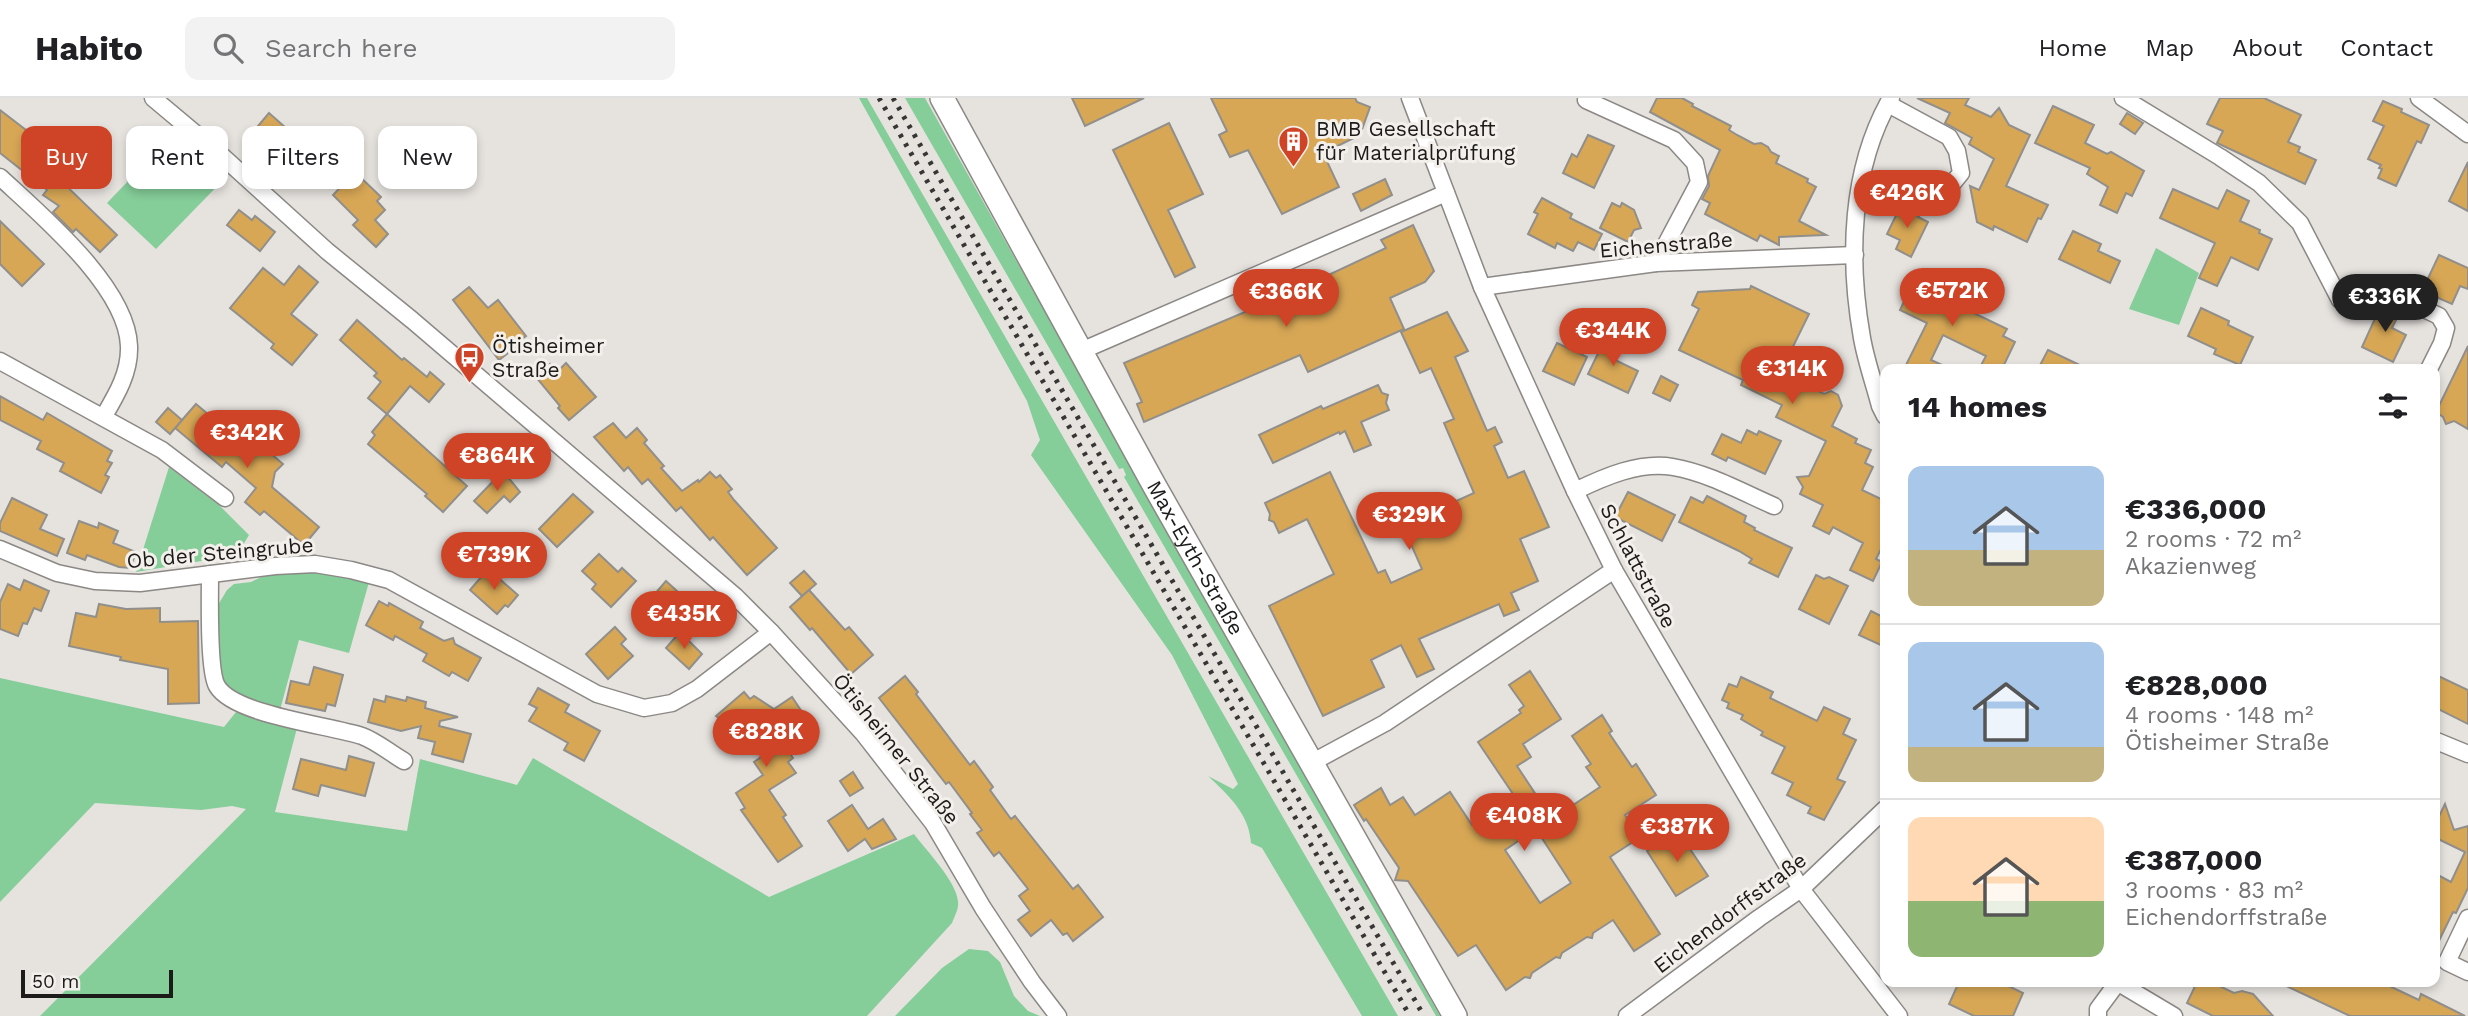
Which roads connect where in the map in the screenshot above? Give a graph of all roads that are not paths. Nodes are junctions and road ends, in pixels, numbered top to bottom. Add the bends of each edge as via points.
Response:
1 (153, 98) edge
2 (942, 98) edge
3 (1410, 98) edge
4 (2123, 98) edge
5 (2419, 98) edge
6 (1586, 100) dead end
7 (1889, 101) edge
8 (2468, 134) edge
9 (0, 177) edge
10 (1948, 189) dead end
11 (1446, 193) junction
12 (1855, 255) junction
13 (1656, 263) junction
14 (1482, 287) junction
15 (1081, 351) junction
16 (0, 361) edge
17 (2432, 364) edge
18 (1880, 405) edge
19 (104, 416) junction
20 (1575, 491) junction
21 (225, 498) dead end
22 (1774, 506) dead end
23 (0, 550) edge
24 (1614, 570) junction
25 (210, 574) junction
26 (771, 632) junction
27 (2440, 742) edge
28 (2468, 754) edge
29 (404, 761) dead end
30 (1311, 763) junction
31 (1880, 814) edge
32 (1801, 889) junction
33 (2468, 919) edge
34 (2440, 966) edge
35 (2468, 972) edge
36 (2113, 987) edge
37 (2125, 987) edge
38 (1058, 1016) edge
39 (1455, 1016) edge
40 (1627, 1016) edge
41 (1899, 1016) edge
42 (2098, 1016) edge
43 (2174, 1016) edge

1 - 26 street, Ötisheimer Straße via 735,596
2 - 15 street, Max-Eyth-Straße
3 - 11 street, Schlattstraße
4 - 17 street via 2259,183 2300,222 2340,300 2373,285 2439,316 2446,328
5 - 8 street
6 - 13 street via 1674,140 1695,163 1699,182
7 - 10 street via 1949,137 1961,173
7 - 12 street via 1874,133 1858,191
9 - 19 street via 82,257 116,302 126,325 127,370
11 - 14 street, Schlattstraße
11 - 15 street
12 - 13 street, Eichenstraße
12 - 18 street via 1862,340
13 - 14 street, Eichenstraße
14 - 20 street, Schlattstraße
15 - 30 street, Max-Eyth-Straße
16 - 19 street
19 - 21 street via 162,450
20 - 22 street via 1636,468 1671,467
20 - 24 street, Schlattstraße
23 - 25 street, Ob der Steingrube via 57,573 95,581 140,583
24 - 30 street via 1385,723
24 - 32 street, Schlattstraße
25 - 26 street, Ob der Steingrube via 315,564 389,580 597,694 644,708 672,703 697,689
25 - 29 street via 215,684 226,698 364,737
26 - 38 street, Ötisheimer Straße via 863,733 933,823 983,908
27 - 28 street
30 - 39 street, Max-Eyth-Straße
31 - 32 street, Eichendorffstraße
32 - 40 street, Eichendorffstraße
32 - 41 street, Schlattstraße
33 - 34 street
34 - 35 street
36 - 42 street
37 - 43 street

